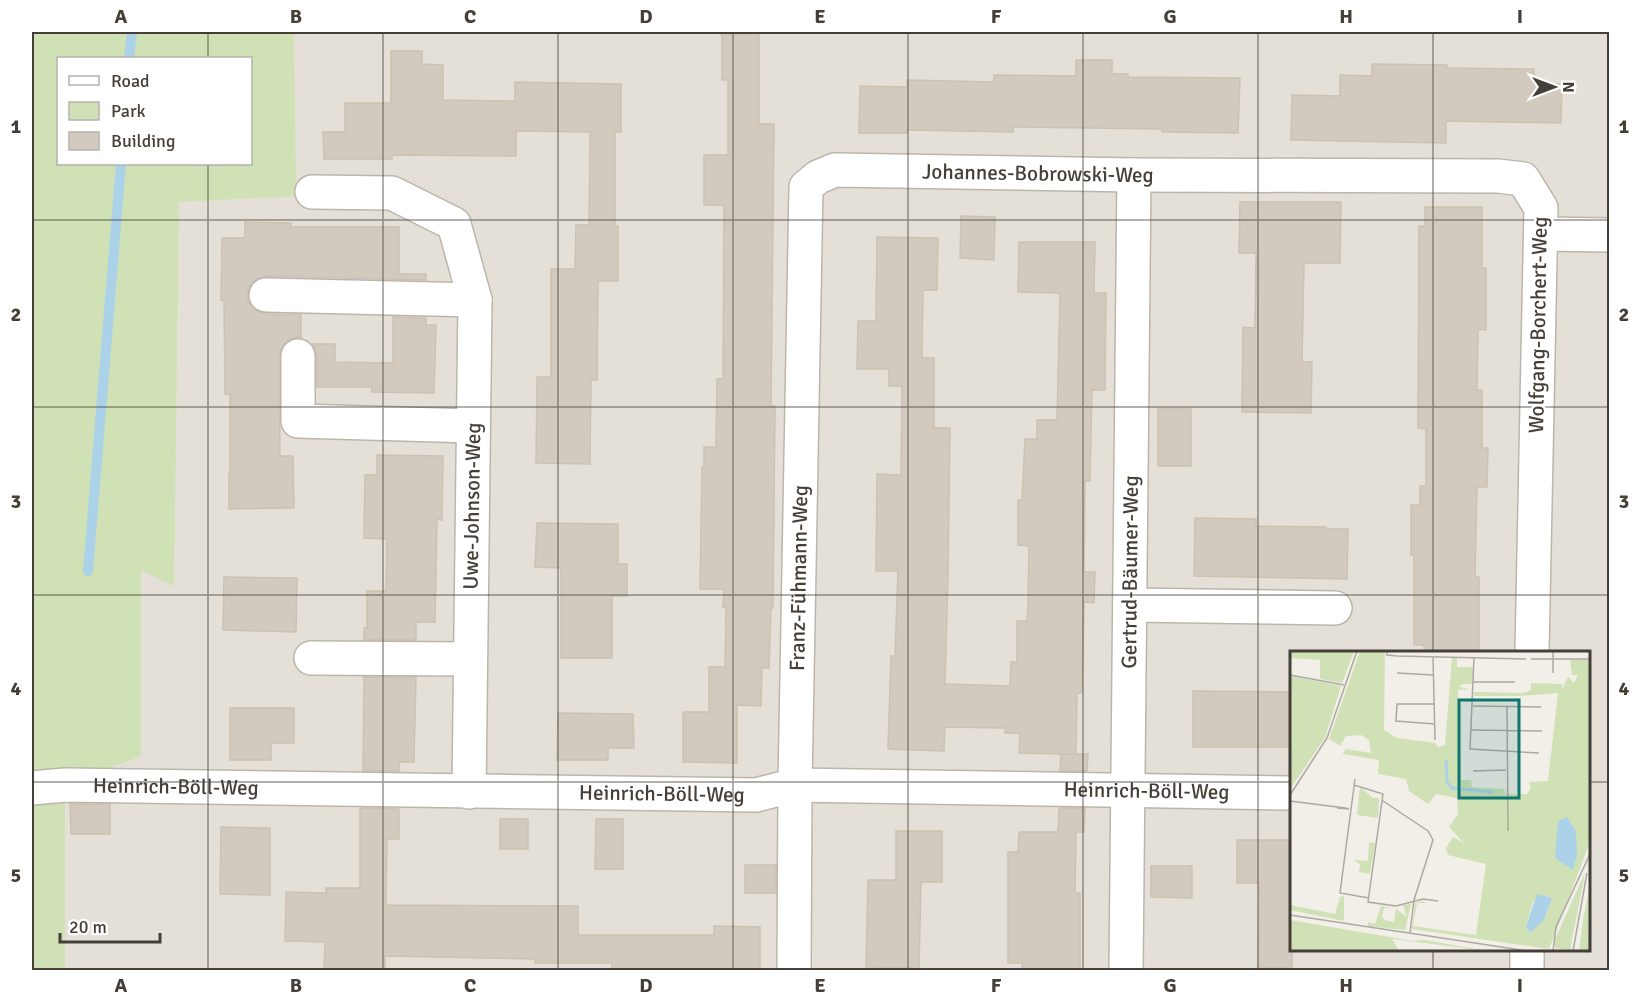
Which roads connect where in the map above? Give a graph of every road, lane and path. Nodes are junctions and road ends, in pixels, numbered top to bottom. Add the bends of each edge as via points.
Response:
1 (1134, 175) junction
2 (1275, 175) joint
3 (806, 187) joint
4 (312, 192) dead end
5 (1541, 234) junction
6 (1610, 236) edge
7 (266, 295) dead end
8 (475, 300) junction
9 (298, 356) dead end
10 (473, 426) junction
11 (1130, 605) junction
12 (1335, 608) dead end
13 (1533, 651) edge
14 (311, 658) dead end
15 (470, 659) junction
16 (795, 785) junction
17 (32, 788) edge
18 (1127, 791) junction
19 (469, 792) junction
20 (1290, 793) edge
21 (1527, 951) edge
22 (794, 970) edge
23 (1126, 970) edge
24 (1527, 970) edge

1 - 2 street, Johannes-Bobrowski-Weg
1 - 3 street, Johannes-Bobrowski-Weg via 835,170
1 - 11 street, Gertrud-Bäumer-Weg
2 - 5 street, Wolfgang-Borchert-Weg via 1523,179 1541,207
3 - 16 street, Franz-Fühmann-Weg
4 - 8 street, Uwe-Johnson-Weg via 392,193 454,224
5 - 6 street
5 - 13 street, Wolfgang-Borchert-Weg
7 - 8 street
8 - 10 street, Uwe-Johnson-Weg
9 - 10 street via 298,421
10 - 15 street, Uwe-Johnson-Weg
11 - 12 street
11 - 18 street, Gertrud-Bäumer-Weg
14 - 15 street
15 - 19 street, Uwe-Johnson-Weg
16 - 18 street, Heinrich-Böll-Weg
16 - 19 street, Heinrich-Böll-Weg via 756,795
16 - 22 street, Franz-Fühmann-Weg
17 - 19 street, Heinrich-Böll-Weg via 65,785
18 - 20 street, Heinrich-Böll-Weg
18 - 23 street, Gertrud-Bäumer-Weg
21 - 24 street

